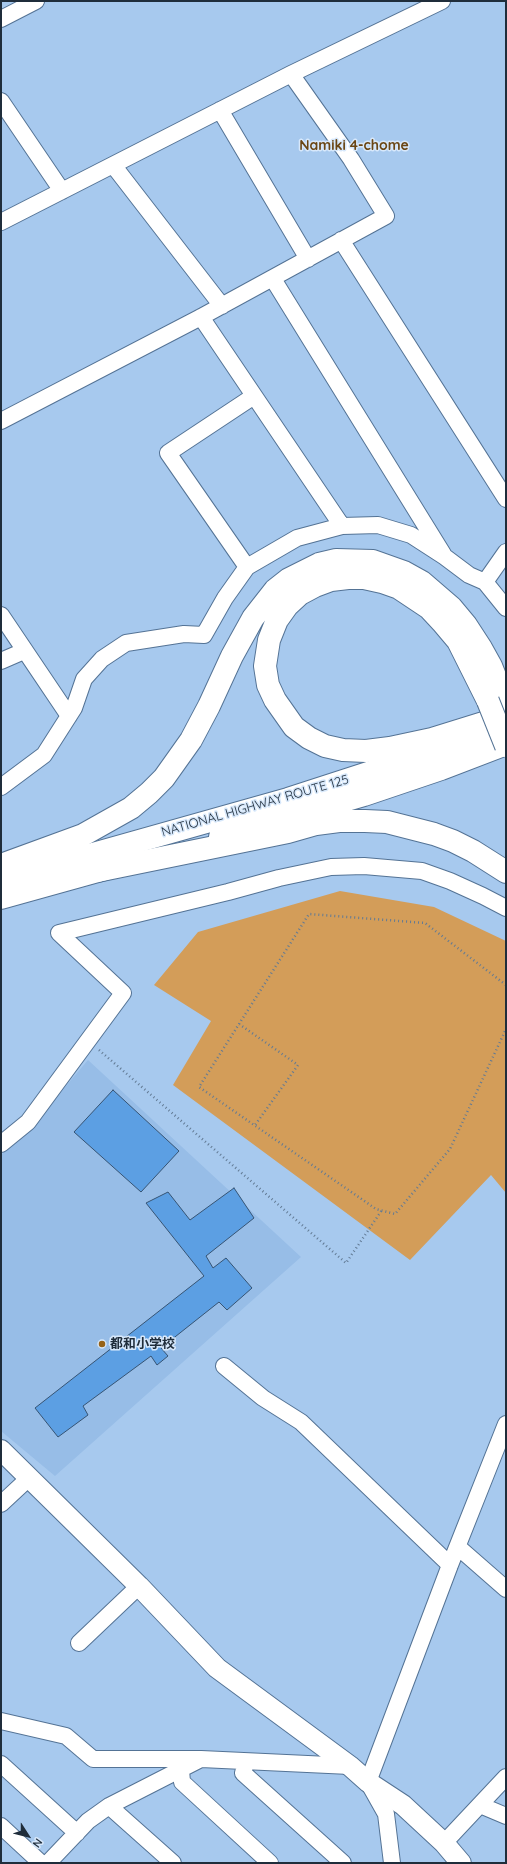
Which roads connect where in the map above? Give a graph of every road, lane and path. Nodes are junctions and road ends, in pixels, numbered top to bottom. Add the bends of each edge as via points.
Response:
1 (36, 1) edge
2 (442, 1) edge
3 (1, 19) edge
4 (291, 74) junction
5 (1, 101) edge
6 (220, 110) junction
7 (113, 165) junction
8 (62, 191) junction
9 (1, 222) edge
10 (341, 240) junction
11 (308, 259) junction
12 (272, 279) junction
13 (222, 306) junction
14 (201, 317) junction
15 (254, 396) junction
16 (1, 421) edge
17 (506, 499) edge
18 (342, 526) junction
19 (506, 552) edge
20 (445, 557) junction
21 (247, 567) junction
22 (485, 582) junction
23 (506, 608) edge
24 (1, 615) edge
25 (24, 651) junction
26 (1, 661) edge
27 (501, 704) edge
28 (69, 716) junction
29 (506, 724) edge
30 (506, 745) edge
31 (1, 787) edge
32 (1, 865) edge
33 (97, 871) junction
34 (506, 872) edge
35 (1, 880) edge
36 (1, 898) edge
37 (506, 908) edge
38 (506, 985) edge
39 (239, 1024) junction
40 (506, 1029) edge
41 (88, 1041) junction
42 (255, 1126) junction
43 (1, 1144) edge
44 (382, 1210) junction
45 (224, 1366) dead end
46 (506, 1424) edge
47 (1, 1450) edge
48 (30, 1478) junction
49 (1, 1504) edge
50 (458, 1547) junction
51 (450, 1565) junction
52 (139, 1586) junction
53 (506, 1589) edge
54 (79, 1643) dead end
55 (1, 1721) edge
56 (201, 1760) junction
57 (246, 1762) junction
58 (1, 1764) edge
59 (350, 1766) junction
60 (181, 1770) junction
61 (506, 1777) edge
62 (368, 1782) junction
63 (109, 1806) junction
64 (480, 1806) junction
65 (506, 1816) edge
66 (1, 1826) edge
67 (77, 1833) junction
68 (444, 1843) junction
69 (50, 1862) edge
70 (173, 1863) edge
71 (270, 1863) edge
72 (343, 1863) edge
73 (392, 1863) edge
74 (461, 1863) edge

1 - 3 street
2 - 4 street
4 - 6 street
4 - 10 street via 386,216
5 - 8 street
6 - 7 street
6 - 11 street
7 - 8 street
7 - 13 street
8 - 9 street
10 - 11 street
10 - 17 street
11 - 12 street
12 - 13 street
12 - 20 street
13 - 14 street
14 - 15 street
14 - 16 street
15 - 18 street
15 - 21 street via 168,453
18 - 20 street via 378,525 411,535
18 - 21 street via 297,538
19 - 22 street
20 - 22 street via 469,575
21 - 28 street via 225,598 204,635 184,634 126,643 102,659 84,679
22 - 23 street
24 - 25 street
25 - 26 street
25 - 28 street
27 - 27 highway via 458,641 429,608 399,588 382,582 348,578 331,580 315,586 300,594 287,606 277,620 269,640 265,666 268,686 275,700 294,727 326,746 366,751 432,739
27 - 30 highway, bridge
27 - 32 highway via 481,648 452,608 422,582 397,569 373,561 336,560 319,564 289,579 275,590 256,613 191,740 164,778 149,793 131,808 83,835
28 - 31 street via 44,755
29 - 35 highway, NATIONAL HIGHWAY ROUTE 125 via 433,752 288,799
30 - 33 highway, NATIONAL HIGHWAY ROUTE 125 via 364,795
33 - 34 highway via 316,824 365,821 395,824 434,834 473,851
33 - 36 highway, NATIONAL HIGHWAY ROUTE 125
37 - 41 street via 422,871 364,866 331,867 59,933 123,993
38 - 39 path via 425,923 309,914
39 - 42 path via 199,1087
39 - 42 path via 298,1065
40 - 44 path via 450,1149 395,1214
41 - 43 street via 28,1122
41 - 44 path via 346,1263
42 - 44 path
45 - 51 street via 263,1398 301,1422
46 - 50 street
47 - 48 street
48 - 49 street
48 - 52 street
50 - 51 street
50 - 53 street
51 - 62 street
52 - 54 street
52 - 59 street via 217,1668
55 - 56 street via 66,1736 93,1759
56 - 57 street
56 - 60 street
57 - 59 street
57 - 72 street via 242,1773
58 - 67 street
59 - 62 street
60 - 63 street
60 - 71 street via 182,1782
61 - 64 street
62 - 68 street via 403,1805
62 - 73 street via 386,1814
63 - 67 street
63 - 70 street
64 - 65 street
64 - 68 street
66 - 69 street
67 - 69 street
68 - 74 street

